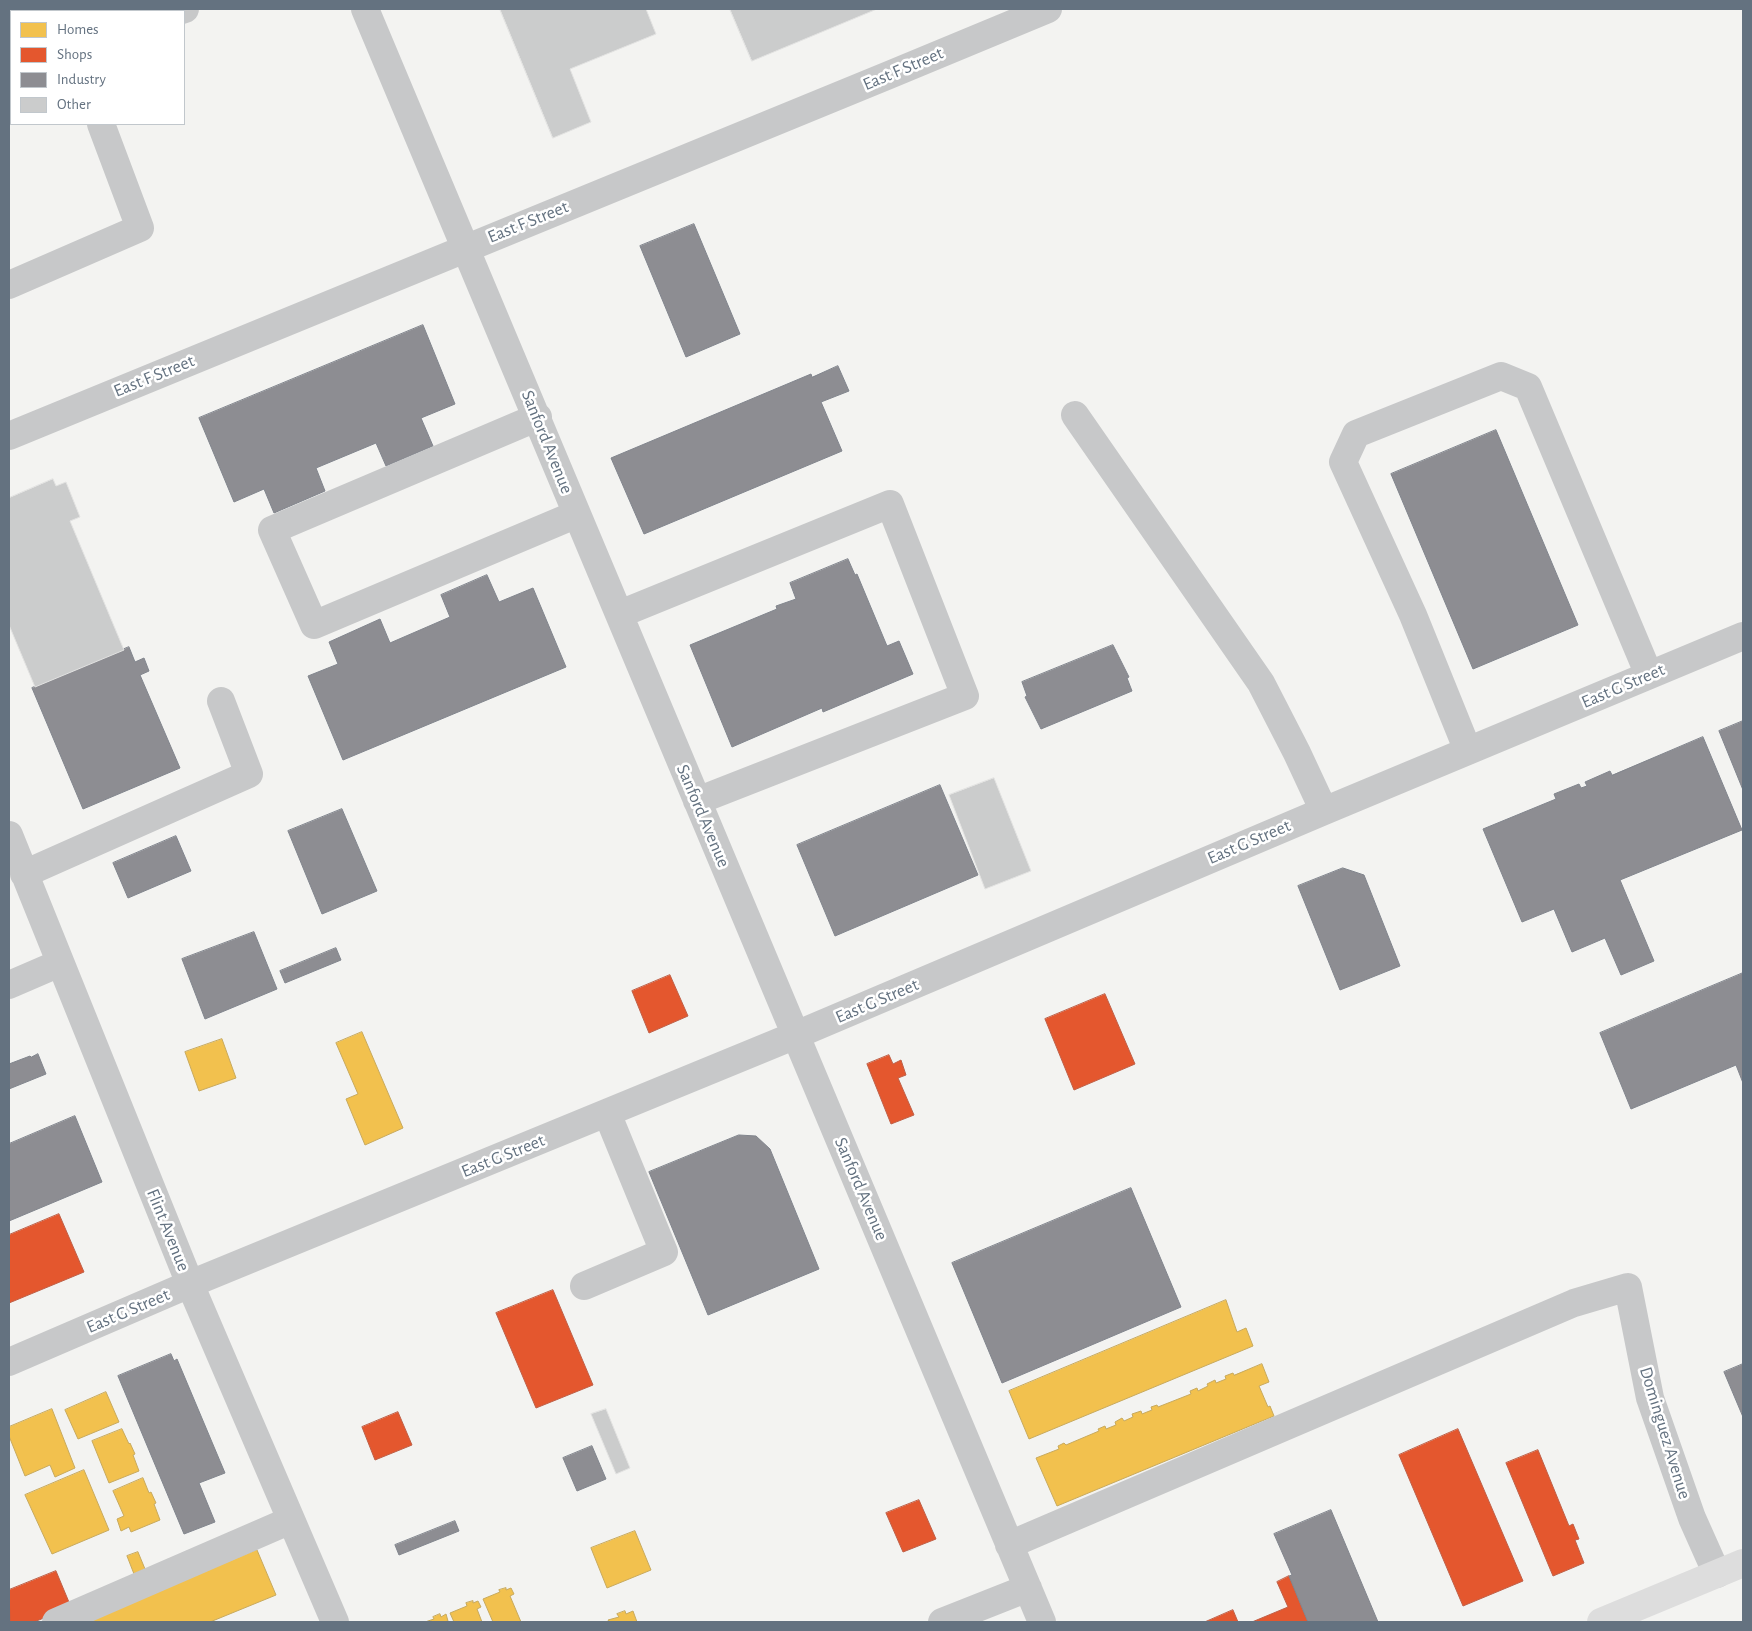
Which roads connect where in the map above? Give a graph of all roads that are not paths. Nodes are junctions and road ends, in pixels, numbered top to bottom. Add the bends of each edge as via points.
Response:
1 (365, 9) edge
2 (1048, 9) edge
3 (101, 125) edge
4 (466, 248) junction
5 (9, 285) edge
6 (1076, 415) dead end
7 (538, 417) junction
8 (9, 436) edge
9 (577, 514) junction
10 (620, 614) junction
11 (1743, 636) edge
12 (1649, 675) junction
13 (221, 701) dead end
14 (1468, 751) junction
15 (697, 801) junction
16 (1324, 811) junction
17 (9, 835) edge
18 (24, 874) junction
19 (60, 963) junction
20 (9, 985) edge
21 (796, 1035) junction
22 (607, 1113) junction
23 (190, 1284) junction
24 (584, 1286) dead end
25 (9, 1362) edge
26 (291, 1520) junction
27 (1009, 1545) junction
28 (1743, 1563) edge
29 (1717, 1574) junction
30 (1028, 1588) junction
31 (56, 1622) edge
32 (335, 1622) edge
33 (942, 1622) edge
34 (1042, 1622) edge
35 (1601, 1622) edge

1 - 4 street, Sanford Avenue
2 - 4 street, East F Street
3 - 5 street via 140,228
4 - 7 street, Sanford Avenue
4 - 8 street, East F Street
6 - 16 street via 1260,683
7 - 9 street, Sanford Avenue
7 - 9 street via 272,530 314,625
9 - 10 street, Sanford Avenue
10 - 15 street, Sanford Avenue
10 - 15 street via 890,504 965,696
11 - 12 street, East G Street
12 - 14 street, East G Street
12 - 14 street via 1528,387 1501,376 1356,434 1343,462 1413,616
13 - 18 street via 249,774
14 - 16 street, East G Street
15 - 21 street, Sanford Avenue
16 - 21 street, East G Street
17 - 18 street, Flint Avenue
18 - 19 street, Flint Avenue
19 - 20 street
19 - 23 street, Flint Avenue
21 - 22 street, East G Street
21 - 27 street, Sanford Avenue
22 - 23 street, East G Street
22 - 24 street via 664,1252
23 - 25 street, East G Street
23 - 26 street, Flint Avenue
26 - 31 street
26 - 32 street, Flint Avenue
27 - 29 street, Dominguez Avenue via 1574,1303 1628,1287 1650,1398 1692,1518
27 - 30 street, Sanford Avenue
28 - 29 main road
29 - 35 main road
30 - 33 street
30 - 34 street, Sanford Avenue

